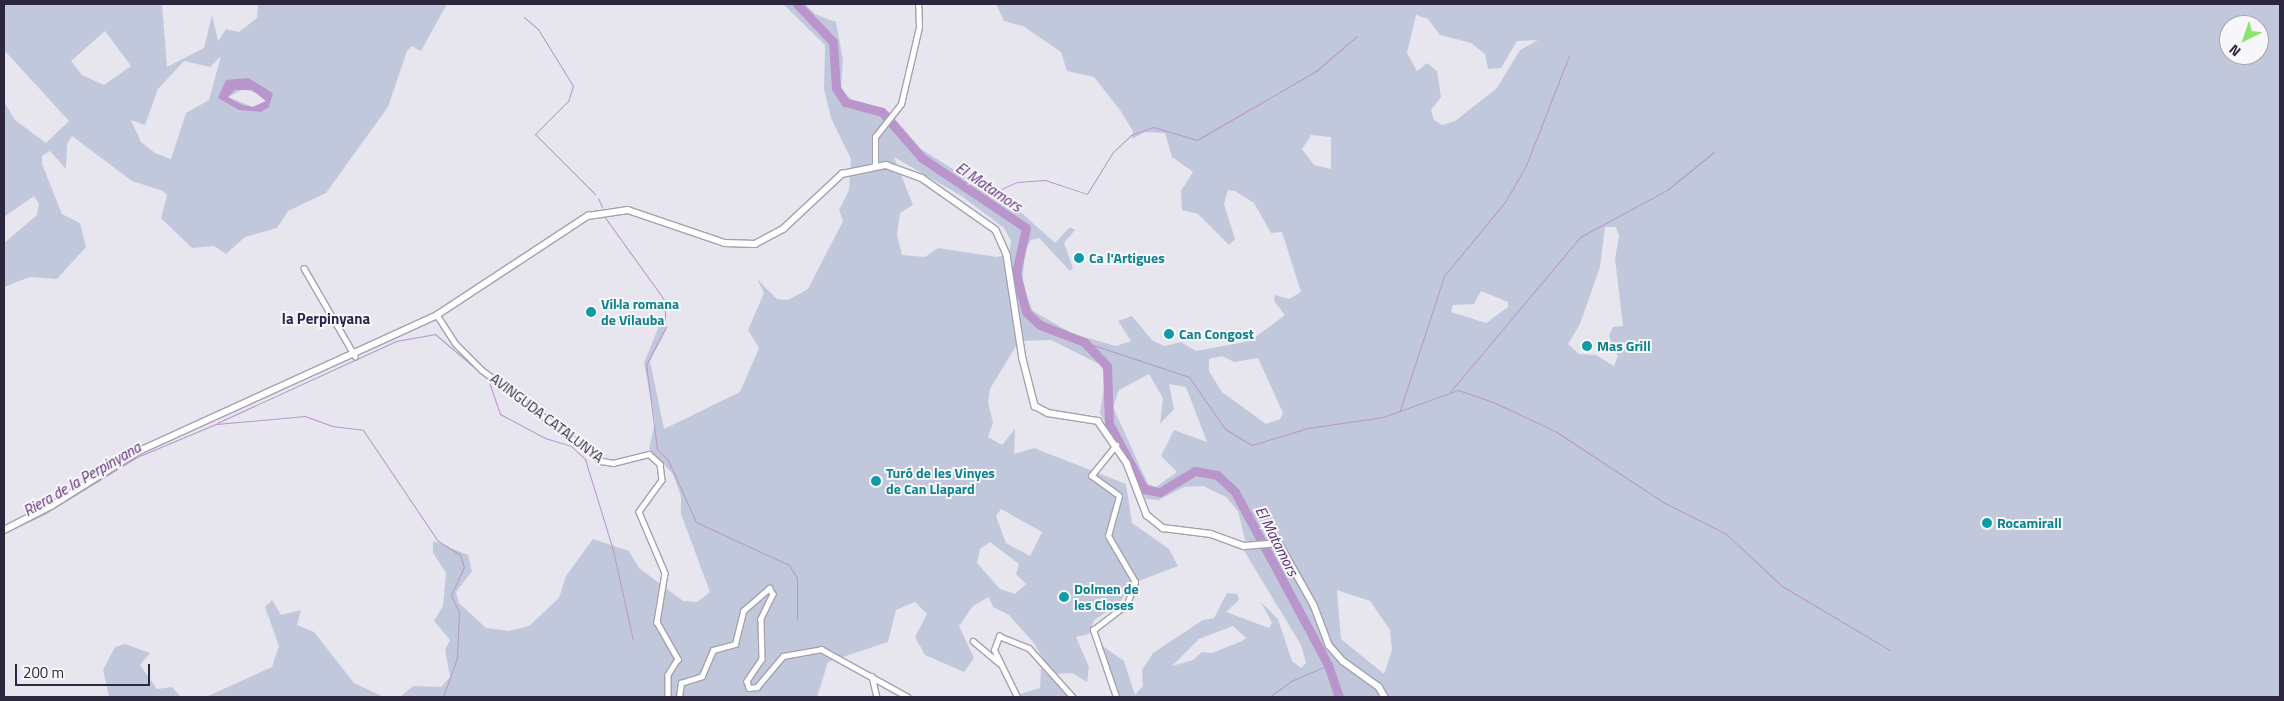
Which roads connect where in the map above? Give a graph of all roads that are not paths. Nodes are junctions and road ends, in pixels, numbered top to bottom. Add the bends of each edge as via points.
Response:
1 (918, 4) edge
2 (875, 165) junction
3 (304, 268) dead end
4 (437, 315) junction
5 (355, 356) junction
6 (1116, 445) junction
7 (4, 530) edge
8 (973, 641) dead end
9 (999, 663) junction
10 (872, 676) junction
11 (668, 697) edge
12 (679, 697) edge
13 (877, 697) edge
14 (908, 697) edge
15 (1017, 697) edge
16 (1073, 697) edge
17 (1116, 697) edge
18 (1385, 697) edge

1 - 2 street via 919,27 894,117 873,142
2 - 4 street via 834,179 783,229 755,244 725,243 637,212 595,214
2 - 6 street via 914,174 990,223 1007,255 1033,403 1048,413 1091,417
3 - 5 street
4 - 5 street
4 - 11 street, AVINGUDA CATALUNYA via 450,337 482,370 602,461 613,463 649,454 660,464 662,480 639,512 666,577 656,613 663,638 678,657 668,675
5 - 7 street via 137,452 51,506
6 - 17 street via 1091,476 1118,496 1108,536 1124,557 1135,585 1126,604 1092,630
6 - 18 street via 1146,513 1158,525 1174,532 1215,535 1244,546 1272,541 1284,546 1329,645 1352,668 1380,687
8 - 9 street
9 - 15 street
9 - 16 street via 993,644 1004,636 1029,648
10 - 12 street via 830,652 816,649 783,656 757,687 749,688 747,681 762,659 761,619 773,594 767,588 743,611 735,644 713,650 702,676 681,683
10 - 13 street
10 - 14 street

